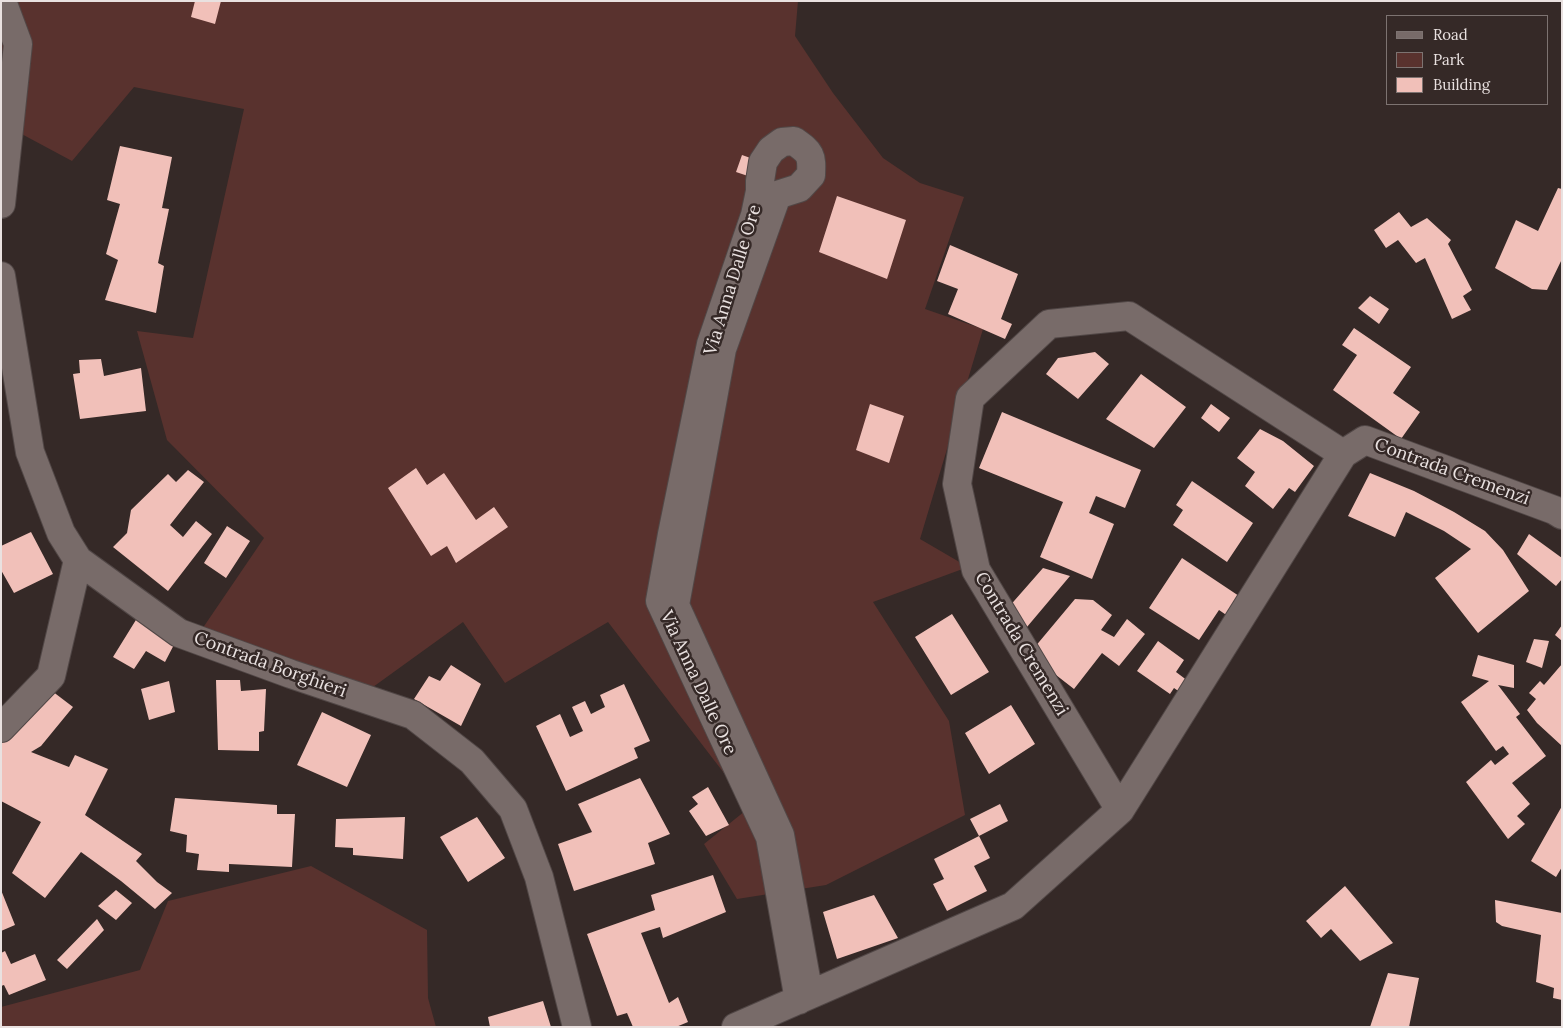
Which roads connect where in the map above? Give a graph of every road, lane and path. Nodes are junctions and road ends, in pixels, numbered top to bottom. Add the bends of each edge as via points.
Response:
1 (2, 1) edge
2 (1, 204) edge
3 (1, 276) edge
4 (1343, 454) junction
5 (1562, 515) edge
6 (78, 560) junction
7 (1, 728) edge
8 (1120, 810) junction
9 (804, 997) junction
10 (577, 1027) edge
11 (736, 1027) edge

1 - 2 street via 18,44
3 - 6 street, Contrada Borghieri via 30,452 61,534
4 - 5 street, Contrada Cremenzi via 1364,440
4 - 8 street, Contrada Cremenzi
4 - 8 street, Contrada Cremenzi via 1129,316 1049,324 970,398 957,484 976,570
6 - 7 street via 51,676
6 - 10 street, Contrada Borghieri via 179,633 413,715 472,761 513,809 539,877
8 - 9 street, Contrada Cremenzi via 1014,906
9 - 9 street, Via Anna Dalle Ore via 780,835 675,605 722,349 777,195 799,188 811,175 812,159 794,141 782,142 763,162 755,215 709,352 660,601 770,837
9 - 11 street, Contrada Cremenzi

